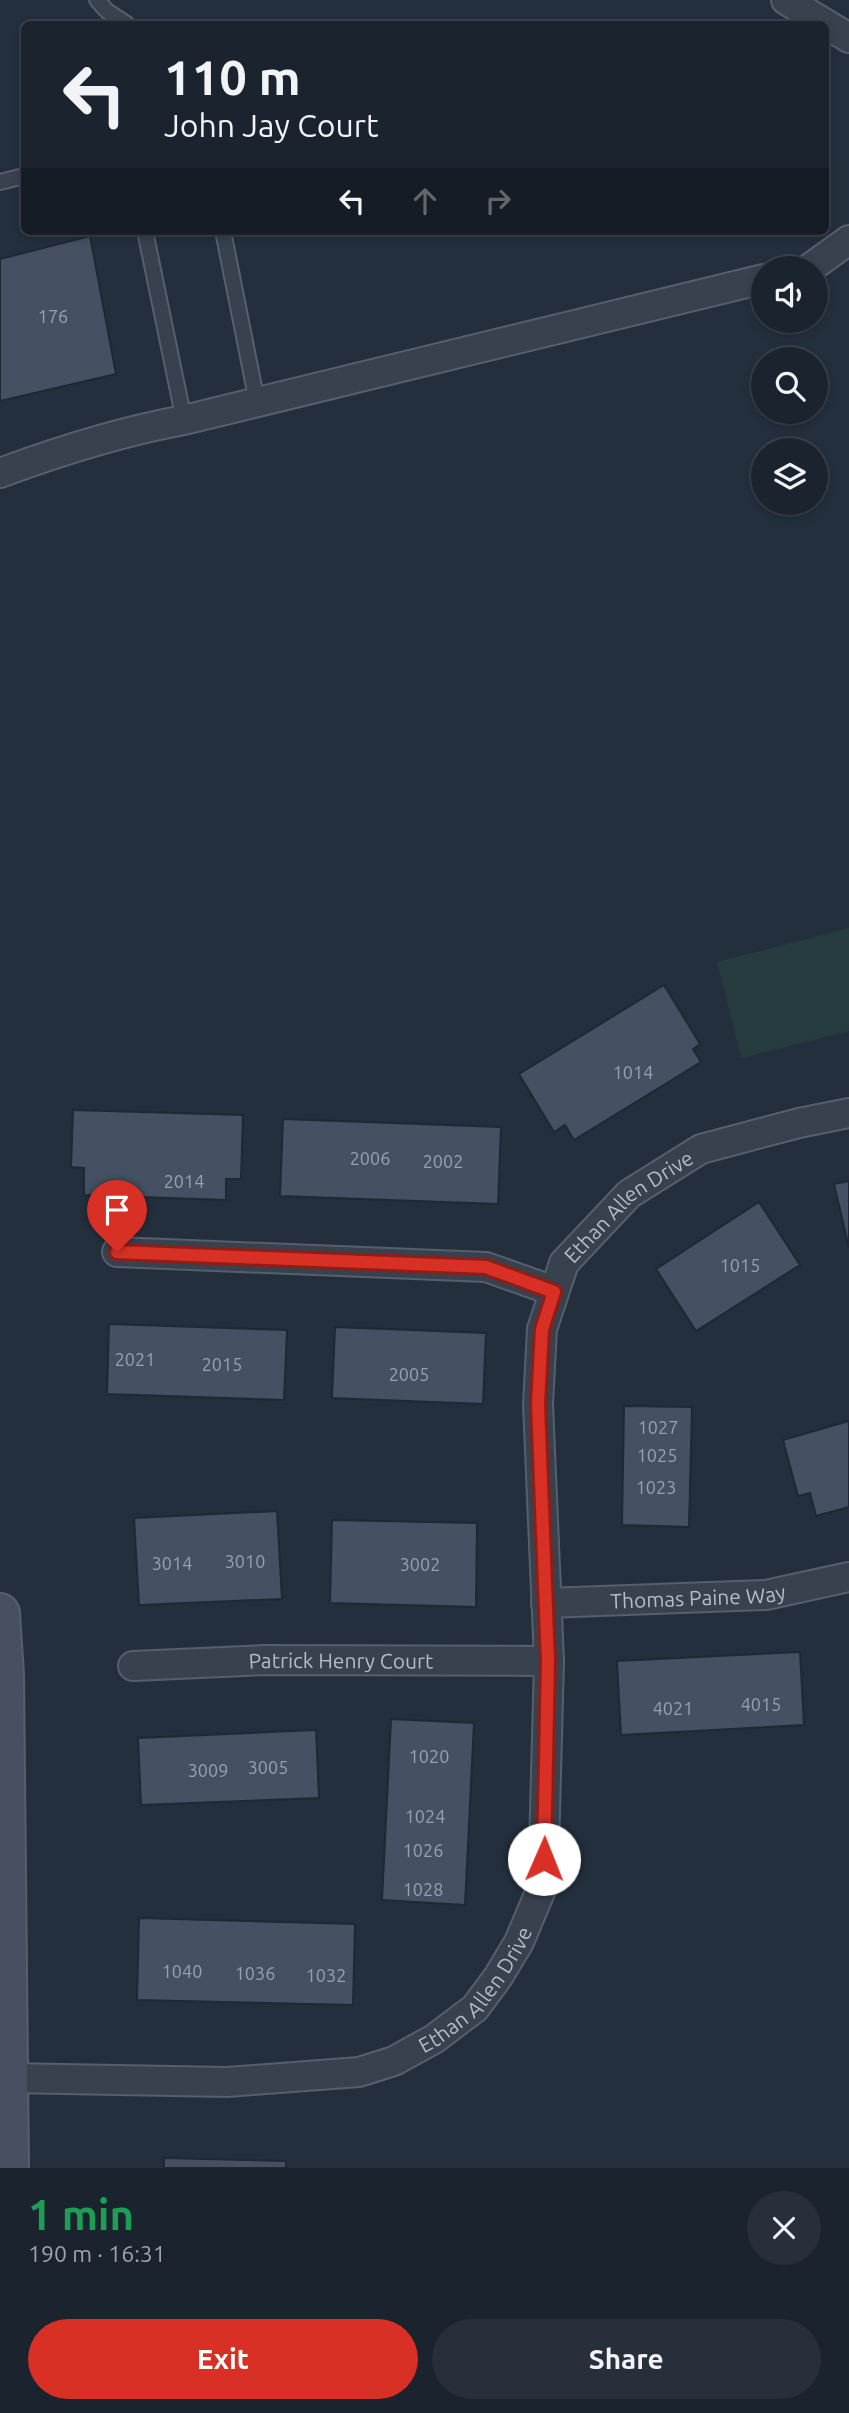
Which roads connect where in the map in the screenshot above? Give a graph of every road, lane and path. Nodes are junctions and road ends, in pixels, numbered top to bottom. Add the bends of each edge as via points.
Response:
1 (97, 0) edge
2 (786, 0) edge
3 (122, 21) edge
4 (822, 21) edge
5 (829, 25) edge
6 (849, 37) edge
7 (21, 177) edge
8 (0, 182) edge
9 (146, 235) edge
10 (223, 235) edge
11 (849, 240) edge
12 (827, 256) edge
13 (751, 282) edge
14 (257, 402) junction
15 (184, 420) junction
16 (0, 473) edge
17 (849, 1113) edge
18 (117, 1252) dead end
19 (554, 1292) junction
20 (849, 1577) edge
21 (545, 1602) junction
22 (0, 1613) edge
23 (548, 1661) junction
24 (133, 1666) dead end
25 (8, 2078) junction
26 (9, 2168) edge

1 - 3 lane
2 - 4 street
5 - 6 street
7 - 8 lane
9 - 15 lane
10 - 14 lane
11 - 12 street
13 - 14 street
14 - 15 street
15 - 16 street via 131,429
17 - 19 street, Ethan Allen Drive via 701,1149 629,1194 564,1263
18 - 19 street via 486,1267
19 - 21 street, Ethan Allen Drive via 542,1329 538,1404
20 - 21 street, Thomas Paine Way via 766,1595
21 - 23 street, Ethan Allen Drive
22 - 25 street
23 - 24 street, Patrick Henry Court via 265,1660
23 - 25 street, Ethan Allen Drive via 543,1885 519,1942 475,2008 434,2039 394,2061 359,2072 228,2082
25 - 26 street

